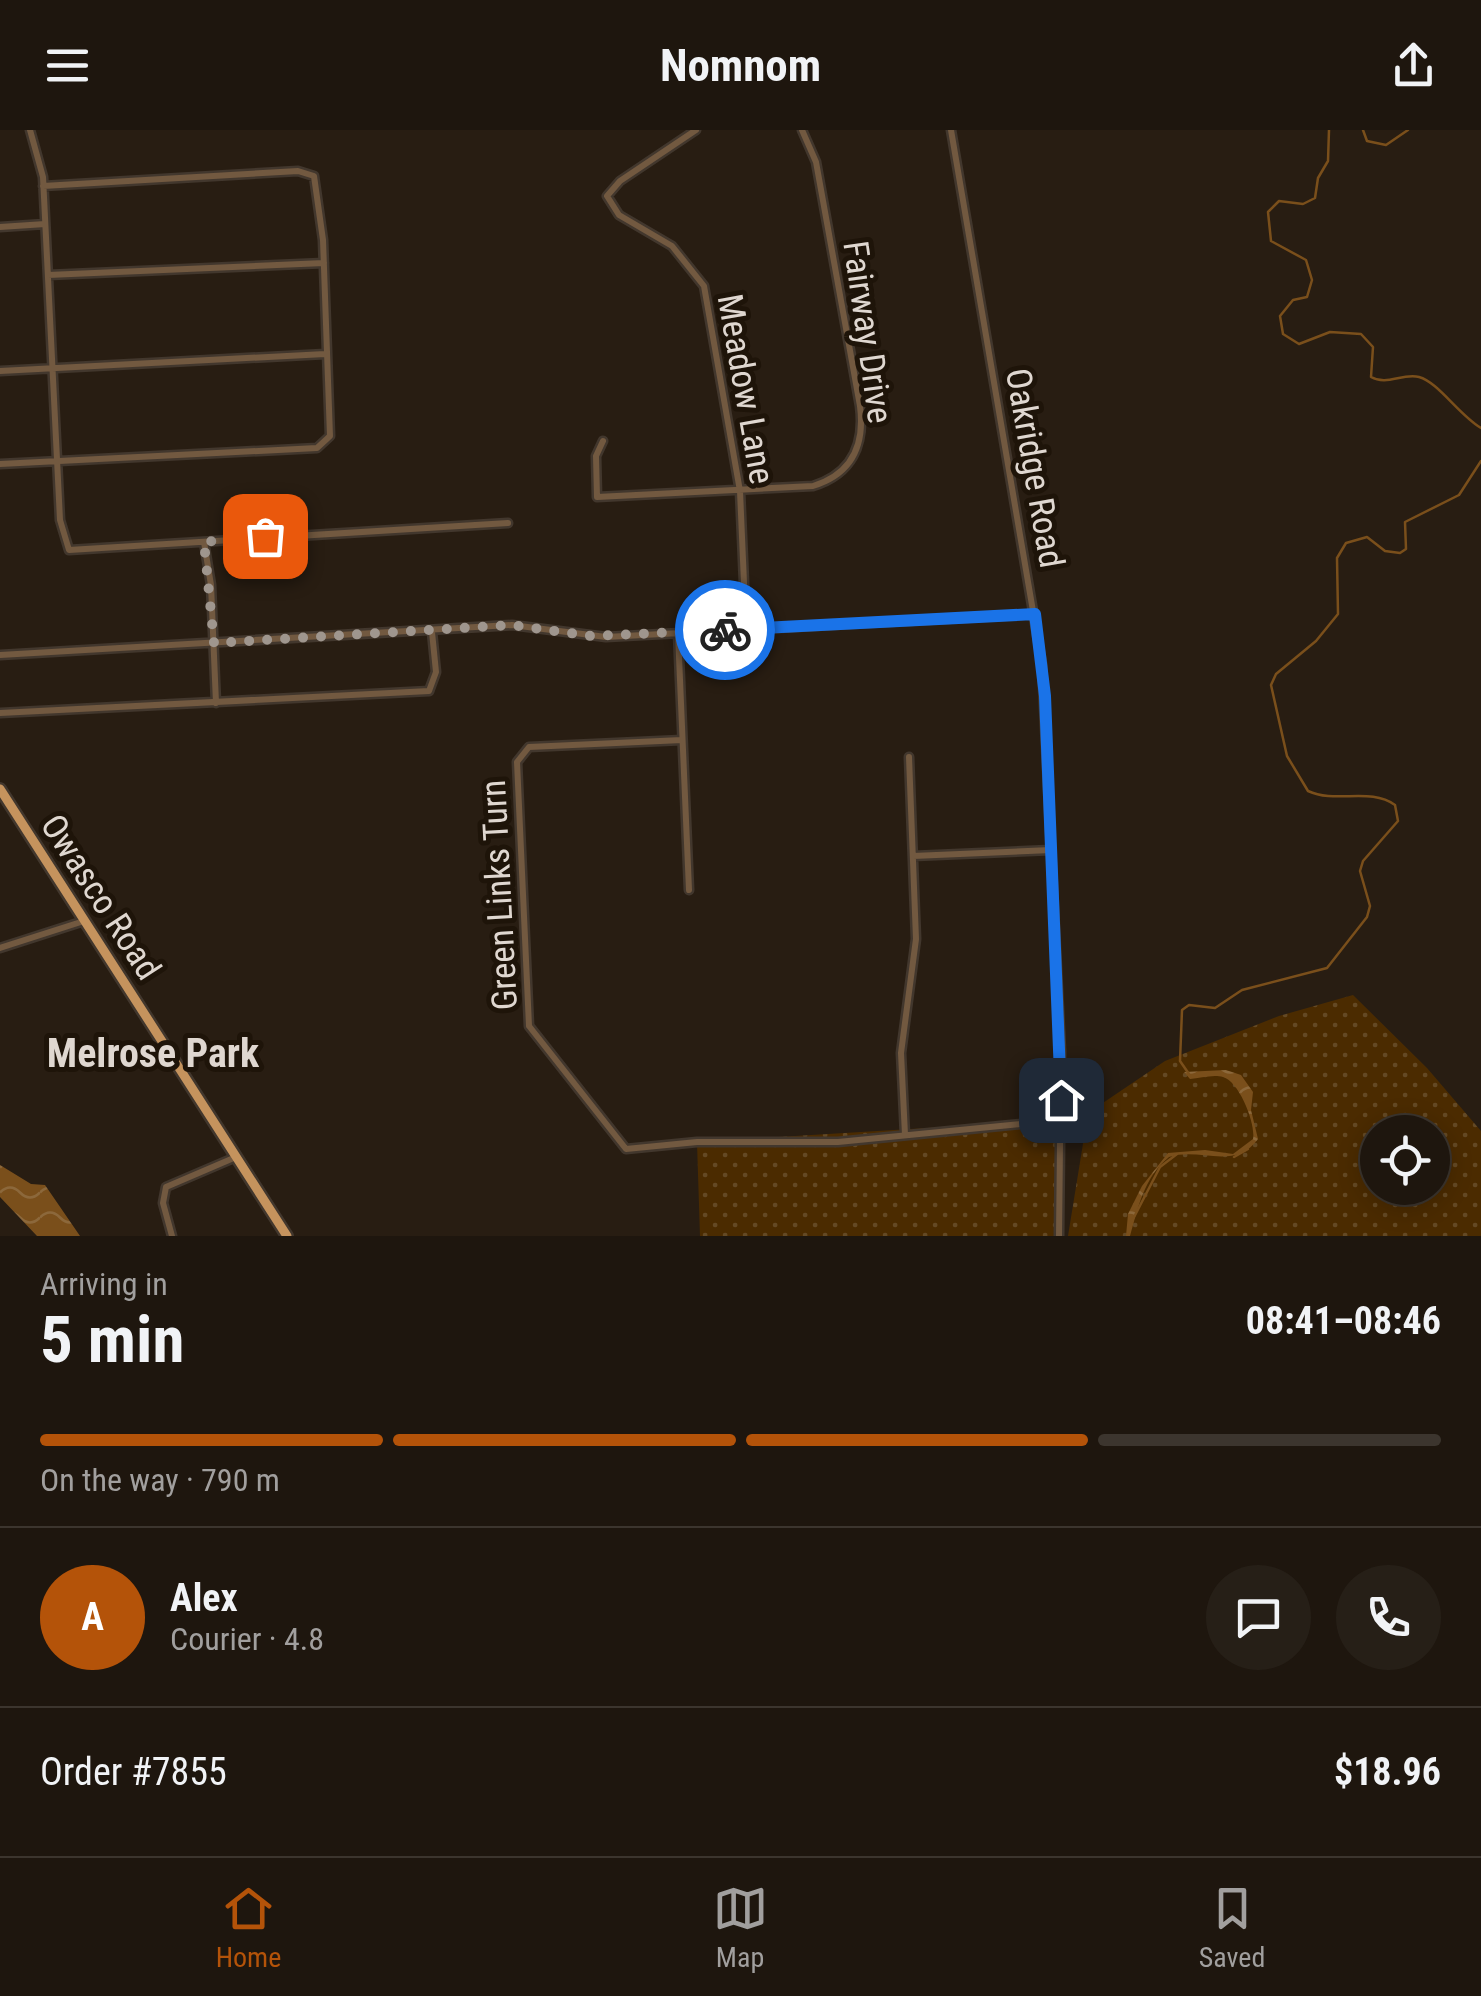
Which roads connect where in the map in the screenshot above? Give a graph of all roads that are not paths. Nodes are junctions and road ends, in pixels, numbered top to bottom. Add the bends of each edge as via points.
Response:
1 (30, 130) edge
2 (696, 130) edge
3 (802, 130) edge
4 (951, 130) edge
5 (43, 186) junction
6 (45, 224) junction
7 (0, 227) edge
8 (324, 263) junction
9 (48, 275) junction
10 (326, 354) junction
11 (53, 369) junction
12 (0, 371) edge
13 (603, 441) dead end
14 (56, 461) junction
15 (0, 464) edge
16 (740, 490) junction
17 (508, 523) dead end
18 (204, 542) junction
19 (1035, 614) junction
20 (746, 628) junction
21 (432, 632) junction
22 (678, 633) junction
23 (214, 643) junction
24 (0, 655) edge
25 (216, 702) junction
26 (0, 714) edge
27 (682, 740) junction
28 (908, 756) dead end
29 (0, 789) edge
30 (1051, 850) junction
31 (913, 856) junction
32 (688, 890) dead end
33 (84, 921) junction
34 (0, 948) edge
35 (1061, 1120) junction
36 (905, 1135) junction
37 (236, 1157) junction
38 (172, 1236) edge
39 (287, 1236) edge
40 (1060, 1236) edge

1 - 5 street
2 - 16 street, Meadow Lane via 609,190 608,203 672,246 704,286
3 - 16 street, Fairway Drive via 816,162 860,406 860,442 847,466 823,483
4 - 19 street, Oakridge Road
5 - 6 street
5 - 8 street via 307,172 318,186
6 - 7 street
6 - 9 street
8 - 9 street
8 - 10 street
9 - 11 street
10 - 11 street
10 - 14 street via 330,436 321,447
11 - 12 street
11 - 14 street
13 - 16 street, Fairway Drive via 596,456 597,496
14 - 15 street
14 - 18 street via 69,550
16 - 20 street, Meadow Lane
17 - 18 street
18 - 23 street
19 - 20 street
19 - 30 street, Oakridge Road
20 - 22 street
21 - 22 street via 512,625 591,636
21 - 23 street
21 - 25 street via 436,681 429,691
22 - 27 street
23 - 24 street
23 - 25 street
25 - 26 street
27 - 32 street
27 - 36 street, Green Links Turn via 522,751 517,762 528,1008 537,1040 626,1149
28 - 31 street
29 - 33 main road, Owasco Road
30 - 31 street
30 - 35 street, Oakridge Road
31 - 36 street via 916,939 901,1053
33 - 34 street
33 - 37 main road, Owasco Road
35 - 36 street, Green Links Turn
35 - 40 street, Oakridge Road
37 - 38 street via 166,1188
37 - 39 main road, Owasco Road

